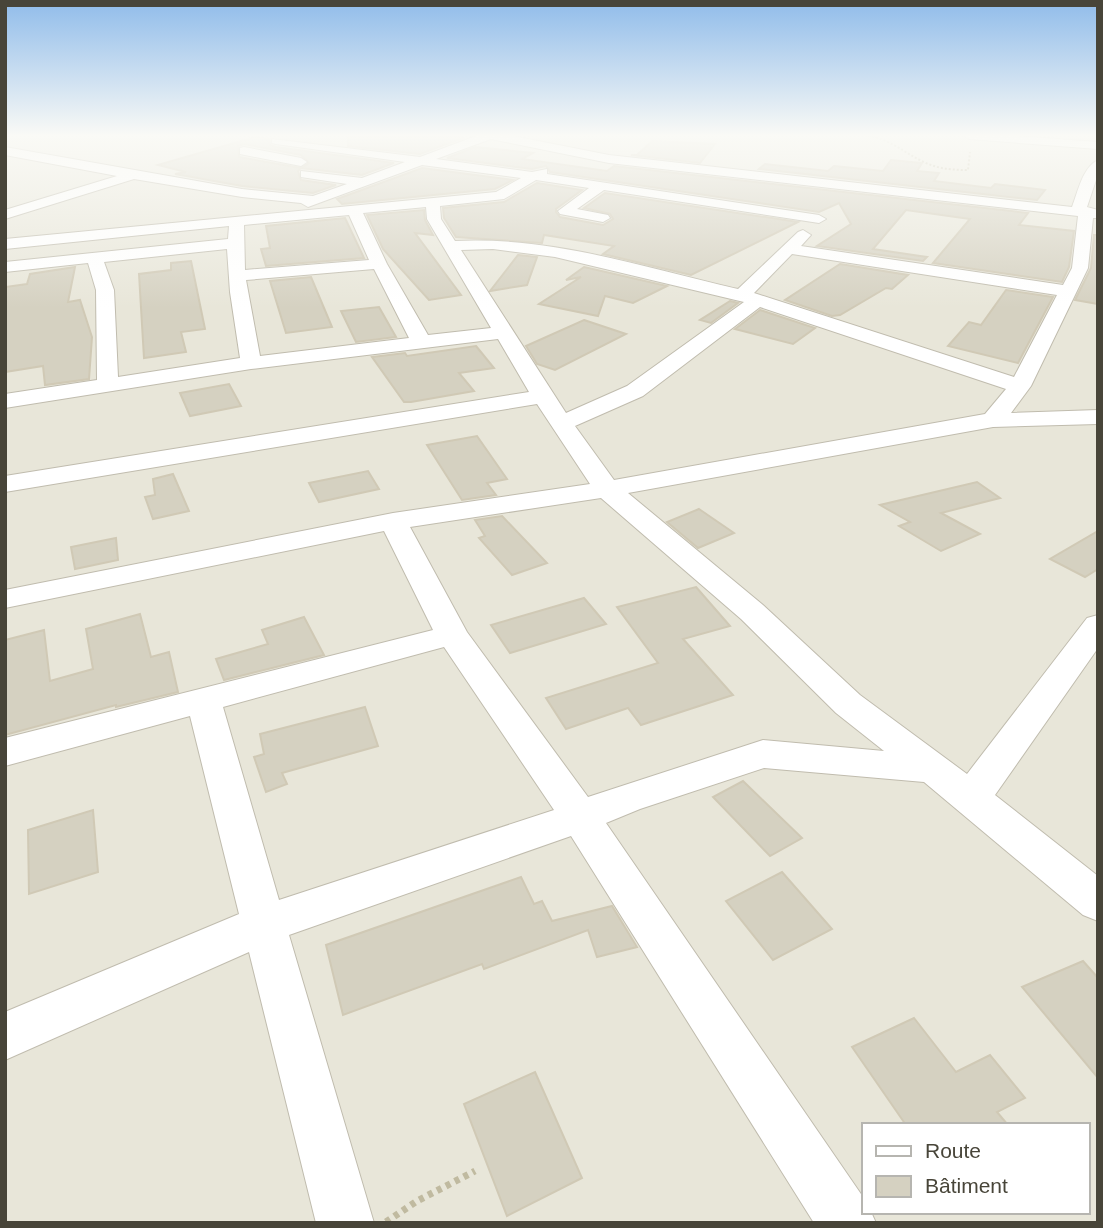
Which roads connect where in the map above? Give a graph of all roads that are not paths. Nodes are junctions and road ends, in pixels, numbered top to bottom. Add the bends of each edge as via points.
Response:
1 (75, 193) edge
2 (254, 193) edge
3 (335, 193) edge
4 (435, 193) edge
5 (504, 193) edge
6 (590, 193) edge
7 (677, 193) edge
8 (844, 193) edge
9 (924, 193) edge
10 (1084, 193) edge
11 (31, 194) dead end
12 (57, 199) junction
13 (317, 200) junction
14 (450, 200) junction
15 (433, 202) junction
16 (354, 209) junction
17 (827, 210) junction
18 (1092, 213) edge
19 (5, 215) edge
20 (263, 218) junction
21 (603, 218) dead end
22 (237, 220) junction
23 (235, 243) junction
24 (5, 244) edge
25 (453, 246) junction
26 (788, 249) junction
27 (93, 257) junction
28 (379, 264) junction
29 (5, 267) edge
30 (237, 276) junction
31 (1068, 291) junction
32 (750, 298) junction
33 (504, 332) junction
34 (421, 341) junction
35 (251, 363) junction
36 (108, 385) junction
37 (1020, 386) junction
38 (543, 396) junction
39 (5, 401) edge
40 (1098, 417) edge
41 (993, 420) junction
42 (562, 424) junction
43 (5, 484) edge
44 (607, 489) junction
45 (393, 521) junction
46 (5, 599) edge
47 (1098, 625) edge
48 (452, 635) junction
49 (203, 699) junction
50 (5, 752) edge
51 (933, 769) junction
52 (971, 798) junction
53 (581, 817) junction
54 (1098, 902) edge
55 (265, 924) junction
56 (5, 1036) edge
57 (345, 1223) edge
58 (848, 1223) edge

1 - 12 street
2 - 13 street
3 - 13 street
4 - 14 street
5 - 14 street
6 - 21 street via 565,211
7 - 17 street
8 - 17 street
9 - 18 street
10 - 18 street via 1079,208
11 - 12 street
12 - 19 street
13 - 20 street
14 - 15 street
15 - 16 street
15 - 25 street via 434,219
16 - 20 street
16 - 28 street
17 - 26 street
18 - 31 street via 1080,268
20 - 22 street
22 - 23 street
22 - 24 street
23 - 27 street
23 - 30 street
25 - 32 street via 493,244 543,250
25 - 33 street
26 - 31 street
26 - 32 street
27 - 29 street
27 - 36 street via 105,290
28 - 30 street
28 - 34 street
30 - 35 street
31 - 37 street
32 - 37 street
32 - 42 street via 635,391
33 - 34 street
33 - 38 street
34 - 35 street
35 - 36 street
36 - 39 street
37 - 41 street
38 - 42 street
38 - 43 street
40 - 41 street
41 - 44 street
42 - 44 street
44 - 45 street
44 - 51 street via 752,612 848,704
45 - 46 street
45 - 48 street
47 - 52 street
48 - 49 street
48 - 53 street
49 - 50 street
49 - 55 street
51 - 52 street
51 - 53 street via 763,754
52 - 54 street
53 - 55 street
53 - 58 street
55 - 56 street
55 - 57 street

